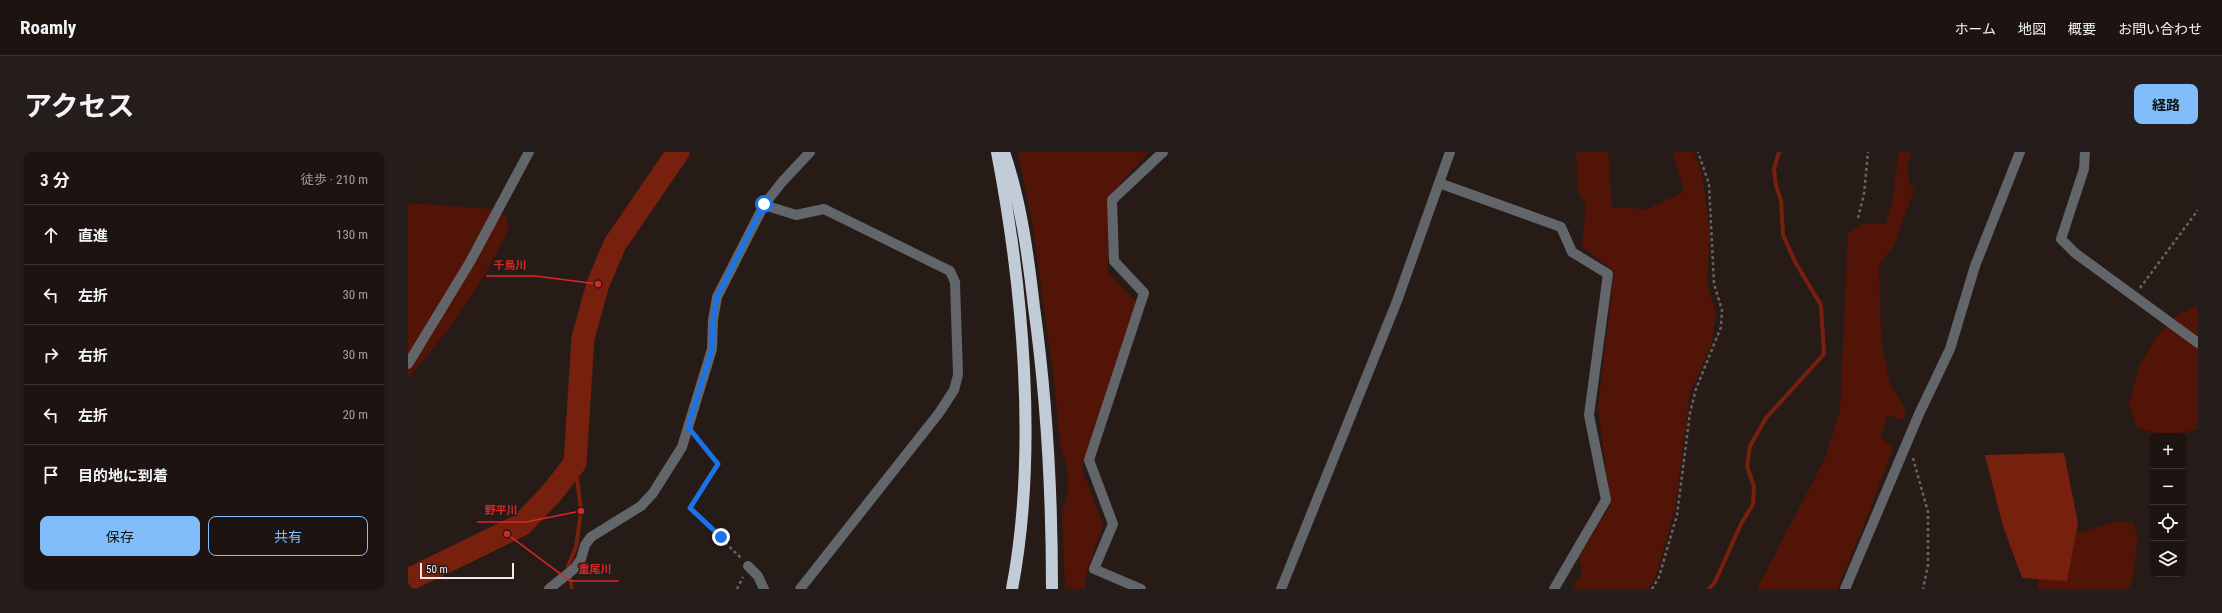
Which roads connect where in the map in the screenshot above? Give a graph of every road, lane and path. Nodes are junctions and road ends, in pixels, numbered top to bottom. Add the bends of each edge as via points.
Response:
1 (529, 152) edge
2 (810, 152) edge
3 (997, 152) edge
4 (1004, 152) edge
5 (1163, 152) edge
6 (1450, 152) edge
7 (1698, 152) edge
8 (1868, 152) edge
9 (2020, 152) edge
10 (2085, 152) edge
11 (1439, 182) junction
12 (764, 204) junction
13 (2198, 210) edge
14 (1858, 218) dead end
15 (2135, 296) junction
16 (2198, 343) edge
17 (408, 364) edge
18 (688, 427) junction
19 (1908, 442) junction
20 (748, 566) junction
21 (549, 589) edge
22 (738, 589) edge
23 (764, 589) edge
24 (800, 589) edge
25 (1012, 589) edge
26 (1052, 589) edge
27 (1141, 589) edge
28 (1281, 589) edge
29 (1554, 589) edge
30 (1652, 589) edge
31 (1845, 589) edge
32 (1923, 589) edge

1 - 17 street via 470,262
2 - 12 street
3 - 25 highway via 1011,234 1022,366 1023,500 1018,560
4 - 26 highway via 1022,225 1041,355 1052,513
5 - 27 street via 1112,200 1114,261 1144,293 1089,460 1113,524 1094,569
6 - 11 street
7 - 30 path via 1709,184 1714,284 1722,310 1721,327 1696,389 1690,413 1677,516 1659,577
8 - 14 path via 1864,194
9 - 19 street via 1975,266 1950,349
10 - 15 street via 2084,169 2061,239 2075,253
11 - 28 street via 1397,301
11 - 29 street via 1560,227 1572,252 1608,274 1589,415 1606,500
12 - 18 street via 717,297 712,349
12 - 24 street via 796,216 824,209 950,271 955,282 958,375 954,390
13 - 15 path
15 - 16 street
18 - 20 path via 718,464 690,508
18 - 21 street via 682,447 653,493 641,506 591,537 584,545 581,560 575,568
19 - 31 street
19 - 32 path via 1928,512 1928,565
20 - 22 path
20 - 23 street via 758,576

